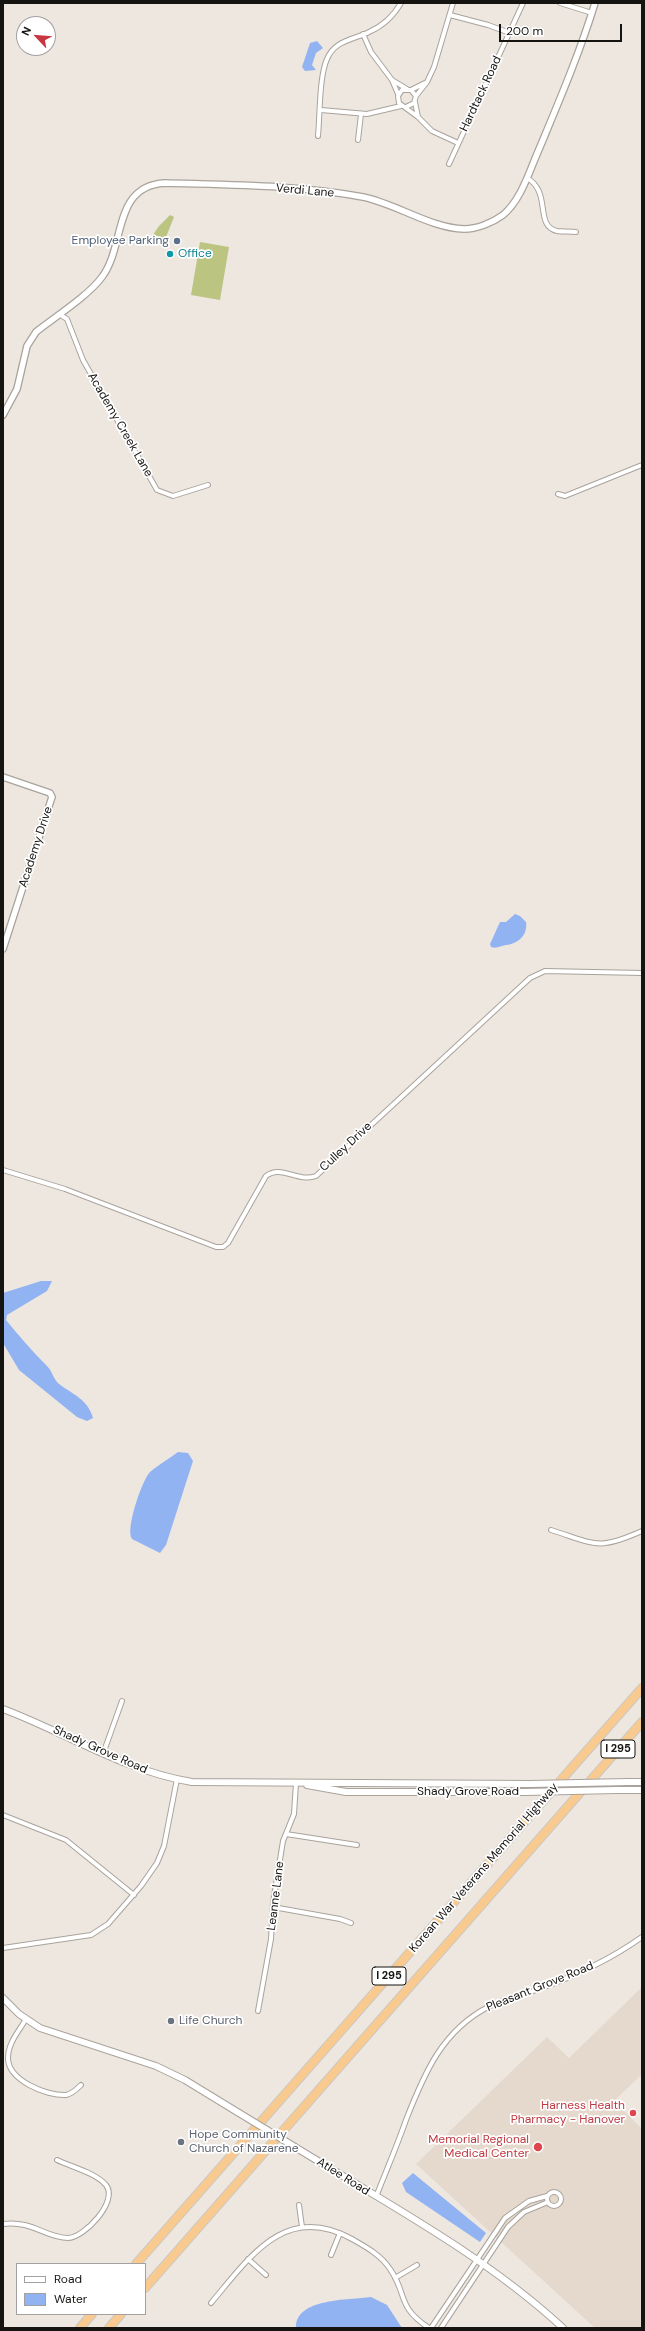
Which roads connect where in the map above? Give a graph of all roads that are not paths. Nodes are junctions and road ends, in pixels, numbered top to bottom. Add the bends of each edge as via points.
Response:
1 (401, 3) edge
2 (453, 3) edge
3 (524, 3) edge
4 (560, 3) edge
5 (595, 3) edge
6 (592, 13) junction
7 (450, 15) junction
8 (510, 33) junction
9 (363, 34) junction
10 (392, 80) junction
11 (427, 82) junction
12 (409, 89) junction
13 (398, 94) junction
14 (416, 96) junction
15 (397, 99) junction
16 (415, 102) junction
17 (401, 106) junction
18 (406, 107) junction
19 (388, 108) junction
20 (320, 110) junction
21 (360, 114) junction
22 (418, 117) junction
23 (318, 136) dead end
24 (358, 140) dead end
25 (458, 143) junction
26 (449, 164) dead end
27 (527, 178) junction
28 (576, 232) dead end
29 (59, 314) junction
30 (3, 415) edge
31 (642, 465) edge
32 (208, 485) dead end
33 (558, 494) dead end
34 (3, 777) edge
35 (3, 948) edge
36 (642, 973) edge
37 (3, 1170) edge
38 (551, 1530) dead end
39 (642, 1531) edge
40 (642, 1688) edge
41 (122, 1701) dead end
42 (3, 1709) edge
43 (641, 1723) edge
44 (103, 1754) junction
45 (177, 1779) junction
46 (296, 1782) junction
47 (642, 1782) edge
48 (449, 1784) junction
49 (642, 1790) edge
50 (449, 1792) junction
51 (3, 1815) edge
52 (286, 1834) junction
53 (358, 1845) dead end
54 (134, 1895) junction
55 (272, 1907) junction
56 (351, 1923) dead end
57 (642, 1937) edge
58 (3, 1948) edge
59 (3, 1998) edge
60 (258, 2011) dead end
61 (26, 2019) junction
62 (81, 2085) dead end
63 (57, 2160) dead end
64 (548, 2196) junction
65 (376, 2197) junction
66 (548, 2202) junction
67 (299, 2204) dead end
68 (3, 2224) edge
69 (302, 2227) junction
70 (340, 2233) junction
71 (331, 2255) dead end
72 (248, 2259) junction
73 (476, 2260) junction
74 (137, 2263) edge
75 (417, 2265) dead end
76 (482, 2265) junction
77 (266, 2274) dead end
78 (395, 2278) junction
79 (146, 2287) edge
80 (211, 2303) dead end
81 (91, 2315) edge
82 (120, 2315) edge
83 (80, 2328) edge
84 (109, 2328) edge
85 (430, 2328) edge
86 (441, 2328) edge
87 (563, 2328) edge

1 - 9 street via 383,23
2 - 7 street
3 - 8 street, Hardtack Road
4 - 6 street
5 - 6 street, Verdi Lane
6 - 27 street, Verdi Lane via 570,77
7 - 8 street
7 - 11 street
8 - 25 street, Hardtack Road
9 - 10 street via 371,52
9 - 20 street via 340,43 327,58
10 - 12 street
10 - 13 street
11 - 12 street
11 - 14 street
12 - 13 street
12 - 14 street
13 - 15 street
14 - 16 street
15 - 17 street
15 - 19 street
16 - 18 street
16 - 22 street
17 - 18 street
17 - 19 street
18 - 22 street
19 - 21 street
20 - 21 street
20 - 23 street
21 - 24 street
22 - 25 street via 432,131
25 - 26 street, Hardtack Road
27 - 28 street via 541,192 544,219 549,227
27 - 29 street, Verdi Lane via 516,200 502,215 488,224 464,229 445,226 396,206 362,197 263,187 165,183 149,185 139,191 128,207 113,257 104,276
29 - 30 street, Verdi Lane via 29,341 17,389
29 - 32 street, Academy Creek Lane via 67,319 83,360 157,490 173,496
31 - 33 street via 565,496
34 - 35 street, Academy Drive via 50,792 52,797
36 - 37 street, Culley Drive via 545,971 530,978 316,1176 303,1178 277,1171 266,1176 228,1243 223,1247 216,1247 72,1192
38 - 39 street via 600,1545 614,1543
40 - 74 highway, Korean War Veterans Memorial Highway / I 295
41 - 44 street
42 - 44 main road, Shady Grove Road
43 - 79 highway, Korean War Veterans Memorial Highway / I 295
44 - 45 main road, Shady Grove Road via 143,1771
45 - 46 main road, Shady Grove Road via 208,1783
45 - 54 street via 160,1855 152,1872
46 - 48 main road, Shady Grove Road
46 - 50 main road, Shady Grove Road via 346,1792
46 - 52 street, Leanne Lane via 294,1814
47 - 48 main road, Shady Grove Road, bridge
48 - 50 main road
49 - 50 main road, Shady Grove Road, bridge
51 - 54 street via 66,1840
52 - 53 street
52 - 55 street, Leanne Lane
54 - 58 street via 108,1924 97,1932
55 - 56 street
55 - 60 street, Leanne Lane via 271,1939
57 - 65 street, Pleasant Grove Road via 611,1956 567,1977 491,2006 455,2031 426,2070
59 - 61 main road, Atlee Road
61 - 62 street via 8,2050 11,2072 27,2084 63,2095 70,2094
61 - 65 main road, Atlee Road, bridge via 48,2031 156,2066 185,2080
63 - 68 street via 96,2178 107,2188 108,2202 95,2220 80,2234 68,2238 17,2222
64 - 66 street
64 - 66 street via 555,2192 560,2198 556,2205
64 - 73 street via 529,2200 512,2211
65 - 73 main road, Atlee Road
66 - 76 street via 531,2208 515,2220 502,2234
67 - 69 street
69 - 70 street via 317,2227
69 - 72 street via 274,2236
70 - 71 street
70 - 78 street via 379,2257 390,2268
72 - 77 street
72 - 80 street
73 - 76 main road, Atlee Road
73 - 85 street
75 - 78 street
76 - 86 street
76 - 87 main road, Atlee Road via 525,2295
78 - 85 street via 408,2310 415,2319
81 - 83 highway
82 - 84 highway

